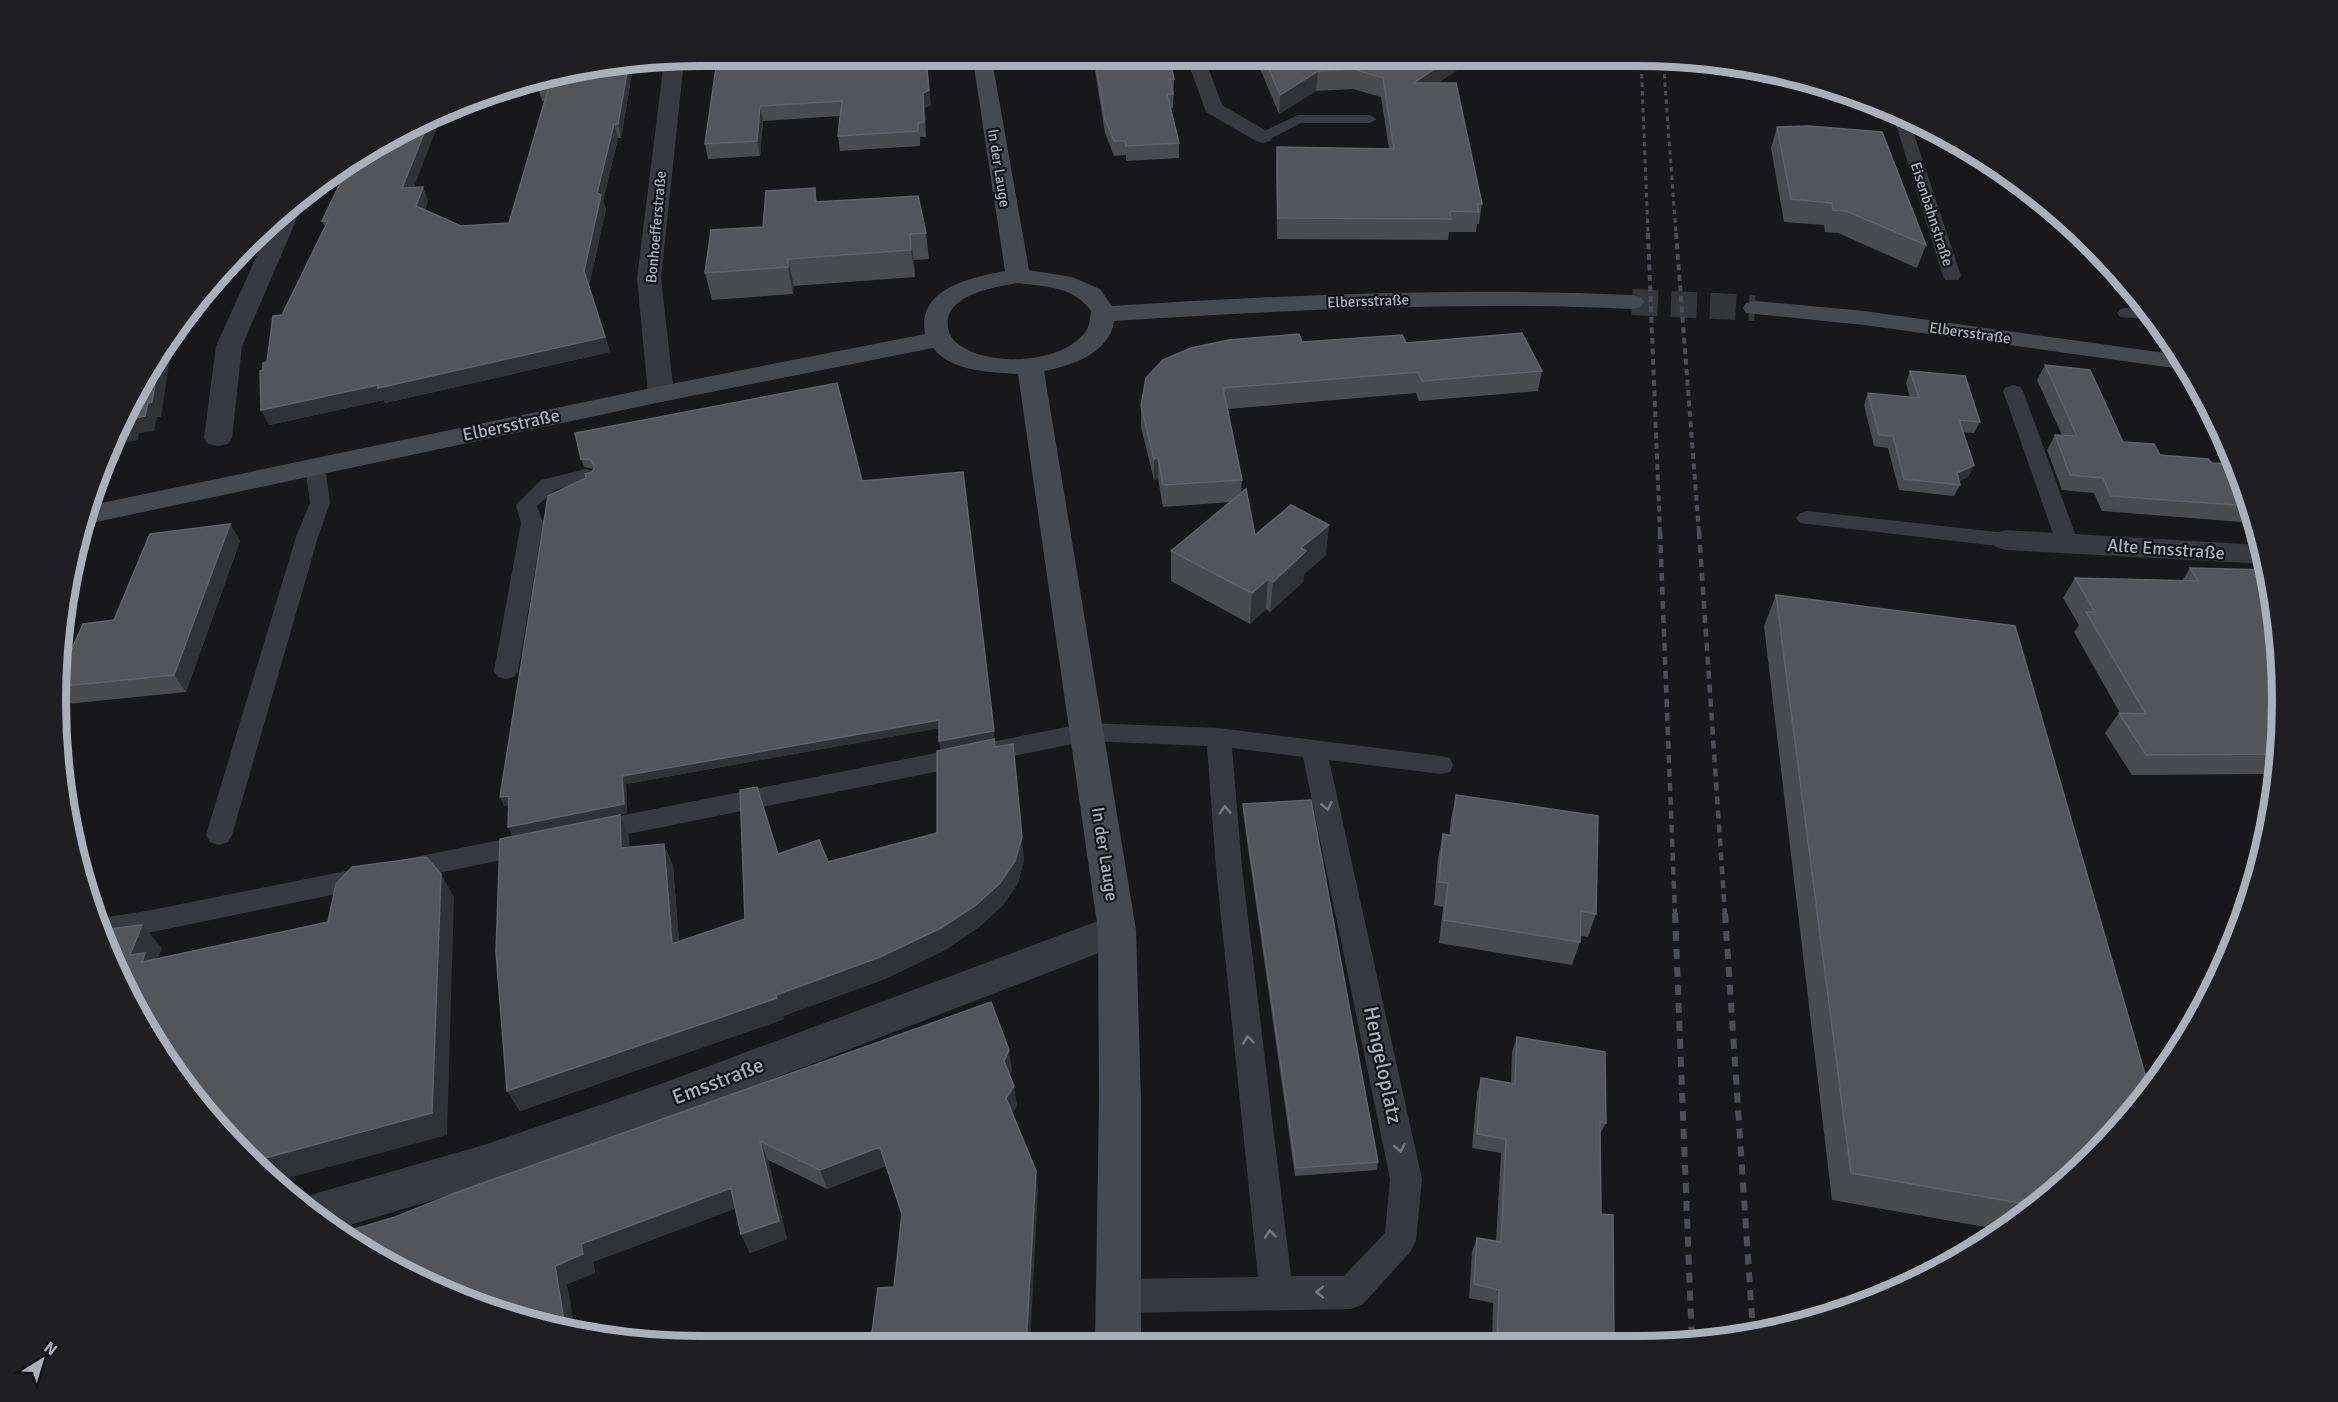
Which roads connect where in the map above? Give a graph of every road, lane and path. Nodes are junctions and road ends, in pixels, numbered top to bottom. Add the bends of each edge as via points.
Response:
1 (983, 66) edge
2 (1198, 66) edge
3 (673, 67) edge
4 (1370, 119) dead end
5 (1903, 124) edge
6 (1263, 136) joint
7 (284, 222) edge
8 (1018, 276) junction
9 (1952, 276) dead end
10 (1632, 302) tunnel mouth
11 (1755, 308) tunnel mouth
12 (2126, 313) dead end
13 (1104, 314) junction
14 (2142, 315) edge
15 (939, 339) junction
16 (2173, 361) edge
17 (1030, 367) junction
18 (2013, 391) dead end
19 (661, 394) junction
20 (218, 438) dead end
21 (315, 466) junction
22 (586, 474) edge
23 (95, 514) edge
24 (1807, 518) dead end
25 (2006, 540) joint
26 (2067, 542) junction
27 (2256, 559) edge
28 (506, 671) dead end
29 (1087, 732) junction
30 (1219, 737) junction
31 (1314, 748) junction
32 (1441, 765) dead end
33 (219, 835) dead end
34 (108, 927) edge
35 (1117, 930) junction
36 (324, 1212) edge
37 (1276, 1292) junction
38 (1120, 1296) junction
39 (1118, 1336) edge

1 - 8 main road, In der Lauge
2 - 6 street via 1213,108
3 - 19 street, Bonhoefferstraße via 649,278
4 - 6 lane via 1298,119
5 - 9 lane, Eisenbahnstraße
7 - 20 street via 229,346
8 - 13 main road via 1066,281 1098,301
8 - 15 main road via 976,284 944,303 936,314 934,327
10 - 13 main road, Elbersstraße via 1558,297 1392,300
11 - 16 main road, Elbersstraße via 1864,318
12 - 14 lane
13 - 17 main road via 1101,331 1087,348 1071,357
15 - 17 main road via 952,352 974,362
15 - 19 main road, Elbersstraße
17 - 29 main road, In der Lauge
18 - 26 lane
19 - 21 main road, Elbersstraße
21 - 23 main road, Elbersstraße
21 - 33 lane via 321,503
22 - 28 lane via 548,485 526,505 532,523
24 - 25 lane
25 - 26 street, Alte Emsstraße
26 - 27 street, Alte Emsstraße
29 - 30 lane
29 - 34 lane
29 - 35 main road, In der Lauge
30 - 31 lane
37 -> 30 lane via 1229,868
31 - 32 lane
31 -> 37 lane, Hengeloplatz via 1406,1179 1400,1240 1351,1292
35 - 36 street, Emsstraße via 666,1101 487,1164
35 - 38 main road, In der Lauge
37 - 38 lane, Hengeloplatz
38 - 39 main road, In der Lauge

